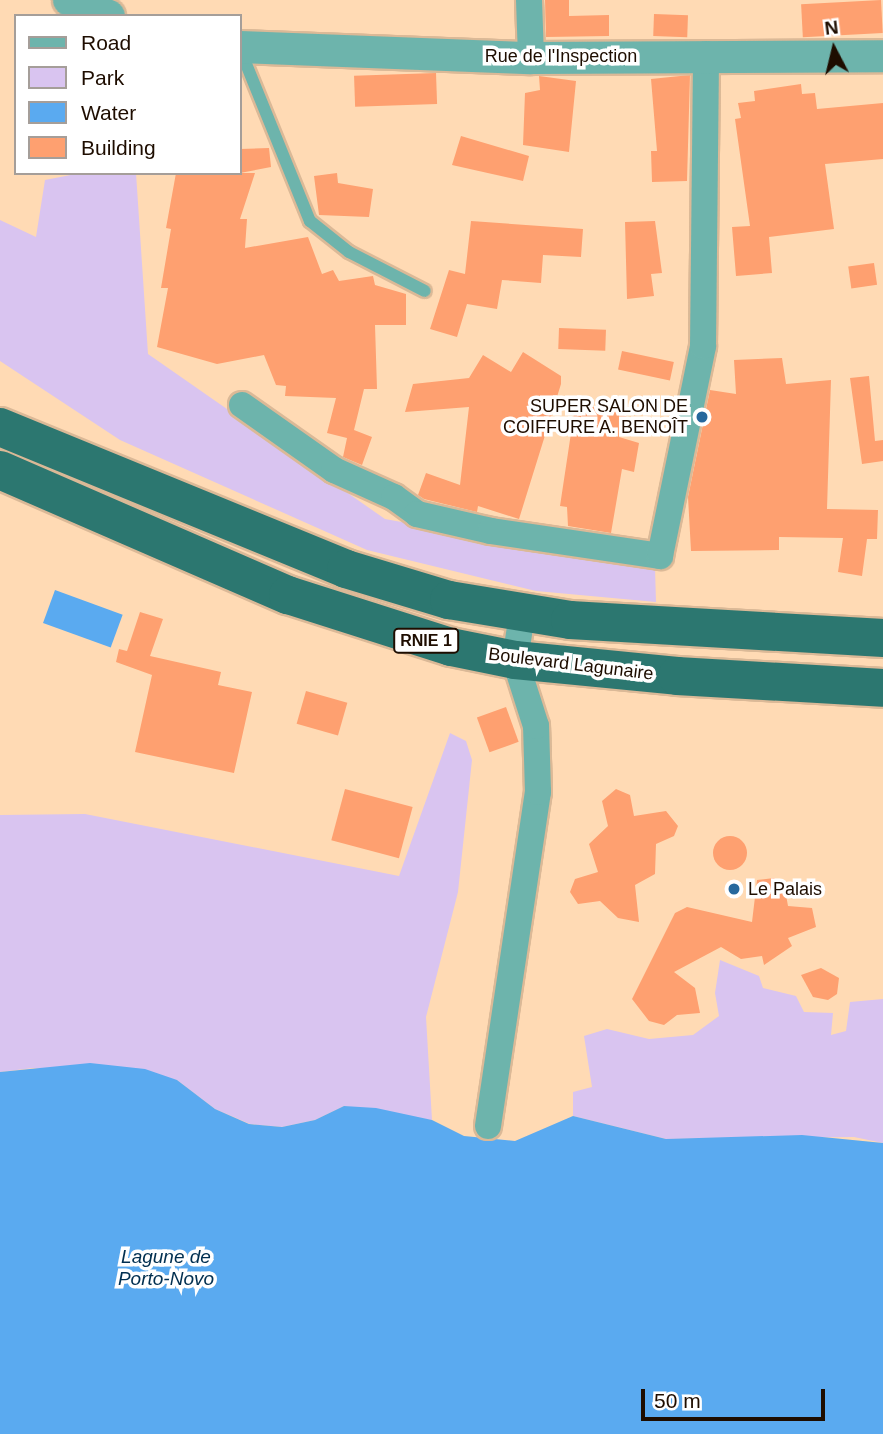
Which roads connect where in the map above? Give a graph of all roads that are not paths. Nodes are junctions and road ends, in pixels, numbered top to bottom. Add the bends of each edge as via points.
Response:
1 (69, 0) edge
2 (529, 0) edge
3 (104, 14) edge
4 (242, 48) edge
5 (242, 53) edge
6 (706, 54) junction
7 (883, 56) edge
8 (531, 58) junction
9 (425, 291) dead end
10 (242, 405) dead end
11 (0, 427) edge
12 (0, 470) edge
13 (522, 614) junction
14 (883, 638) edge
15 (515, 660) junction
16 (883, 688) edge
17 (488, 1126) dead end

1 - 3 street
2 - 8 street
4 - 8 street, Rue de l'Inspection
5 - 9 lane via 310,221 349,252
6 - 7 street, Rue de l'Inspection
6 - 8 street, Rue de l'Inspection
6 - 10 street via 703,345 660,556 491,531 417,514 394,497 334,470
11 - 13 highway, RNIE 1 via 346,569 403,588
12 - 15 highway, Boulevard Lagunaire / RNIE 1 via 339,614
13 - 14 highway, RNIE 1
13 - 15 street
15 - 16 highway, Boulevard Lagunaire / RNIE 1
15 - 17 street via 530,697 539,764

